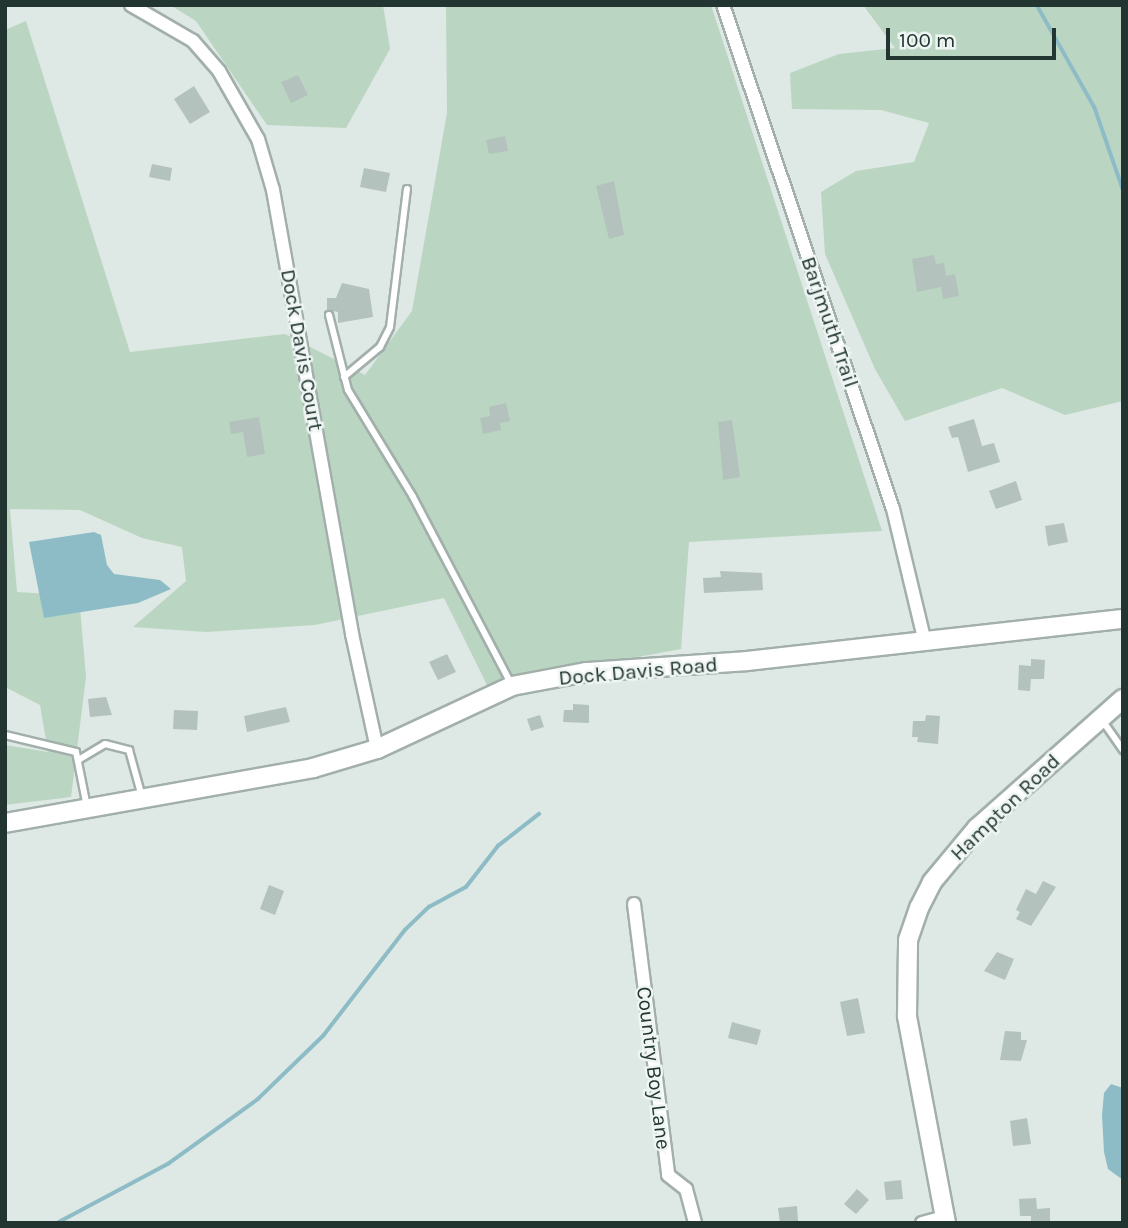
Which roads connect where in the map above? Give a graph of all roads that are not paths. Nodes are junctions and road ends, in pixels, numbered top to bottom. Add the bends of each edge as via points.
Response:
1 (131, 5) edge
2 (723, 5) edge
3 (407, 189) dead end
4 (329, 315) dead end
5 (344, 377) junction
6 (1123, 619) edge
7 (925, 642) junction
8 (512, 686) junction
9 (1123, 699) edge
10 (1101, 718) junction
11 (5, 735) edge
12 (377, 749) junction
13 (1123, 750) edge
14 (80, 759) junction
15 (143, 799) junction
16 (87, 809) junction
17 (5, 822) edge
18 (634, 904) dead end
19 (945, 1220) edge
20 (695, 1223) edge
21 (922, 1223) edge

1 - 12 street, Dock Davis Court via 193,41 219,71 258,139 274,190 352,634
2 - 7 street, Barjmuth Trail via 893,509
3 - 5 lane via 390,327 380,347
4 - 5 lane
5 - 8 lane
6 - 7 street, Dock Davis Road
7 - 8 street, Dock Davis Road via 586,672
8 - 12 street, Dock Davis Road
9 - 10 street, Hampton Road
10 - 13 lane
10 - 19 street, Hampton Road via 950,857 922,901 908,940 907,1016
11 - 14 lane via 68,748
12 - 15 street, Dock Davis Road via 278,777
14 - 15 lane via 105,744 129,750
14 - 16 lane
15 - 16 street, Dock Davis Road
16 - 17 street, Dock Davis Road
18 - 20 street, Country Boy Lane via 668,1175 686,1189
19 - 21 street

